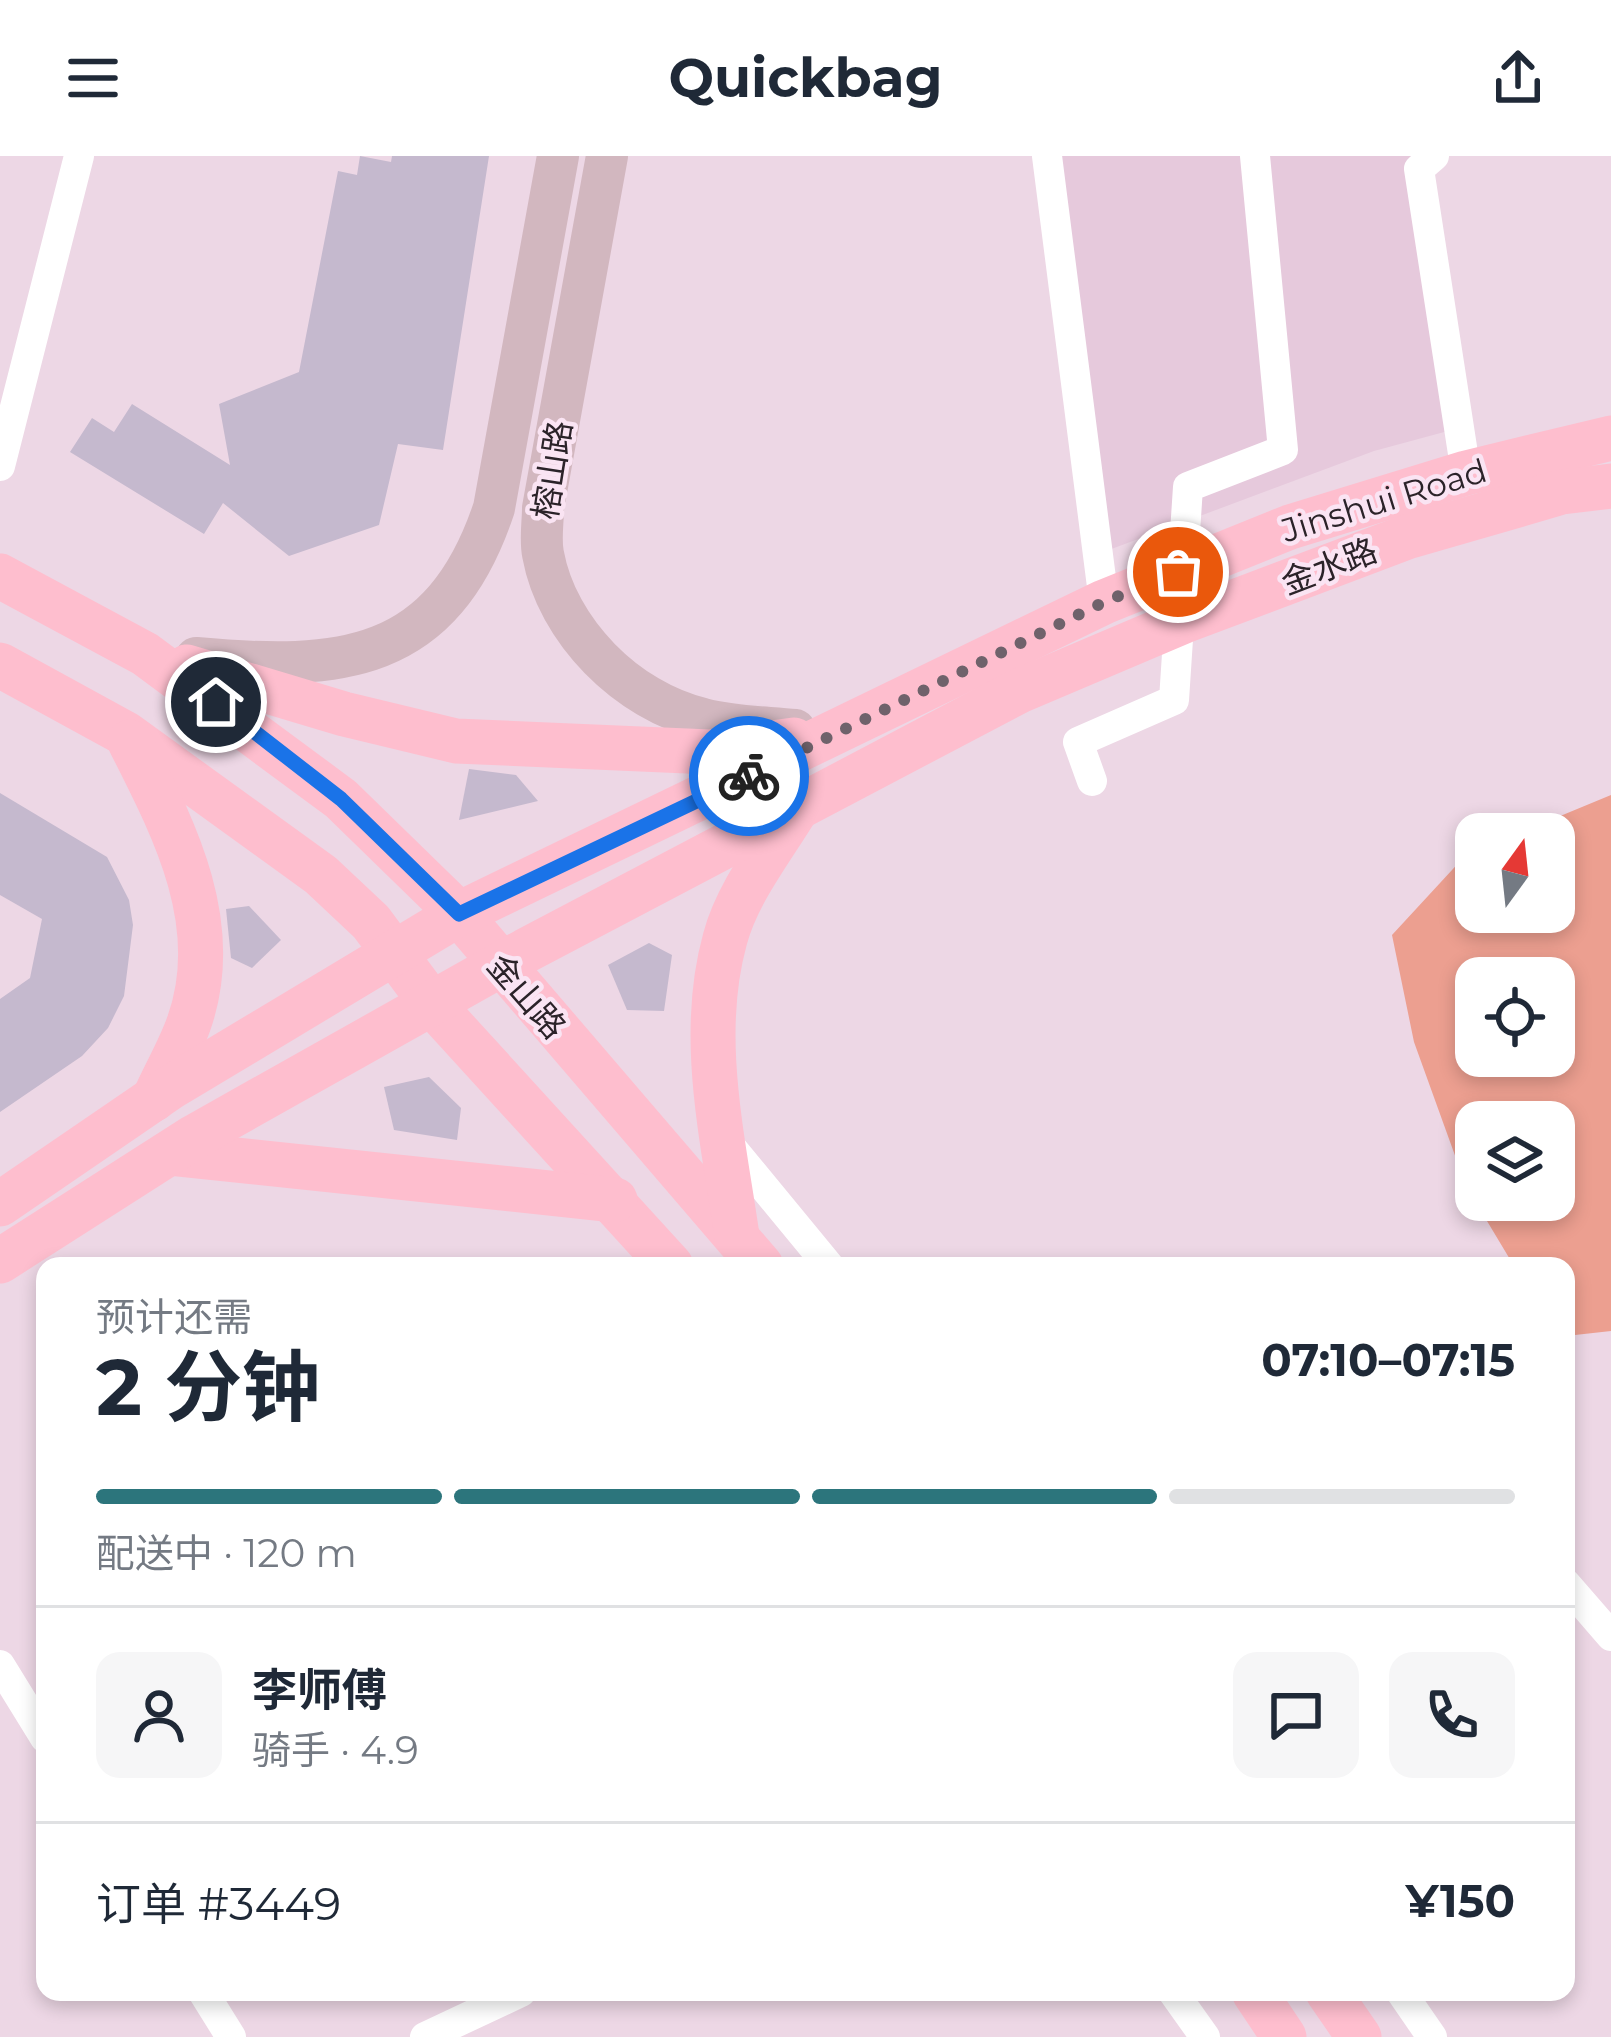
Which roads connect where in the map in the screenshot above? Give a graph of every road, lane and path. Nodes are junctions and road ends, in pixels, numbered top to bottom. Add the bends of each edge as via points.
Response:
1 (79, 156) edge
2 (558, 156) edge
3 (607, 156) edge
4 (1048, 156) edge
5 (1255, 156) edge
6 (1434, 156) edge
7 (1611, 438) edge
8 (0, 466) edge
9 (1466, 473) junction
10 (1611, 486) edge
11 (0, 576) edge
12 (1104, 602) junction
13 (145, 654) junction
14 (0, 665) edge
15 (125, 734) junction
16 (838, 734) junction
17 (1093, 781) dead end
18 (799, 805) junction
19 (459, 914) junction
20 (399, 954) junction
21 (500, 966) junction
22 (432, 1004) junction
23 (154, 1099) junction
24 (724, 1139) junction
25 (170, 1153) junction
26 (615, 1200) junction
27 (0, 1204) edge
28 (749, 1251) edge
29 (663, 1257) edge
30 (822, 1257) edge
31 (0, 1262) edge
32 (1575, 1595) edge
33 (1611, 1636) edge
34 (0, 1665) edge
35 (36, 1723) edge
36 (209, 2001) edge
37 (502, 2001) edge
38 (1179, 2001) edge
39 (1260, 2001) edge
40 (1334, 2001) edge
41 (1407, 2001) edge
42 (231, 2037) edge
43 (425, 2037) edge
44 (1205, 2037) edge
45 (1284, 2037) edge
46 (1359, 2037) edge
47 (1432, 2037) edge

1 - 8 street
2 - 13 main road, 榕山路 via 494,508 459,586 412,627 339,662
3 - 16 main road, 榕山路 via 543,508 542,550 553,590 599,660 664,705 700,719
4 - 12 street
5 - 17 street via 1283,451 1188,487 1174,700 1078,742
6 - 9 street via 1419,169
7 - 9 main road, Jinshui Road
9 - 12 main road, Jinshui Road via 1290,526
10 - 18 main road, 金水路 via 1562,492 1408,537 1184,621 1019,691
11 - 13 main road
12 - 16 main road, Jinshui Road
13 - 16 main road via 456,741 710,752
13 - 19 main road, 金山路 via 341,799
14 - 15 main road
15 - 20 main road via 321,874
15 - 23 main road via 171,822 200,922 190,1022
16 - 19 main road, Jinshui Road
18 - 21 main road, 金水路
18 - 24 main road via 725,935 712,1057
19 - 20 main road, Jinshui Road
19 - 21 main road, 金山路
20 - 22 main road
20 - 23 main road, Jinshui Road
21 - 22 main road, 金水路
21 - 28 main road, 金山路
22 - 25 main road, 金水路
22 - 26 main road
23 - 27 main road, Jinshui Road
24 - 28 main road
24 - 30 street
25 - 26 main road
25 - 31 main road, 金水路
26 - 29 main road
32 - 33 street
34 - 35 street
36 - 42 street
37 - 43 street
38 - 44 street
39 - 45 main road
40 - 46 main road
41 - 47 street

